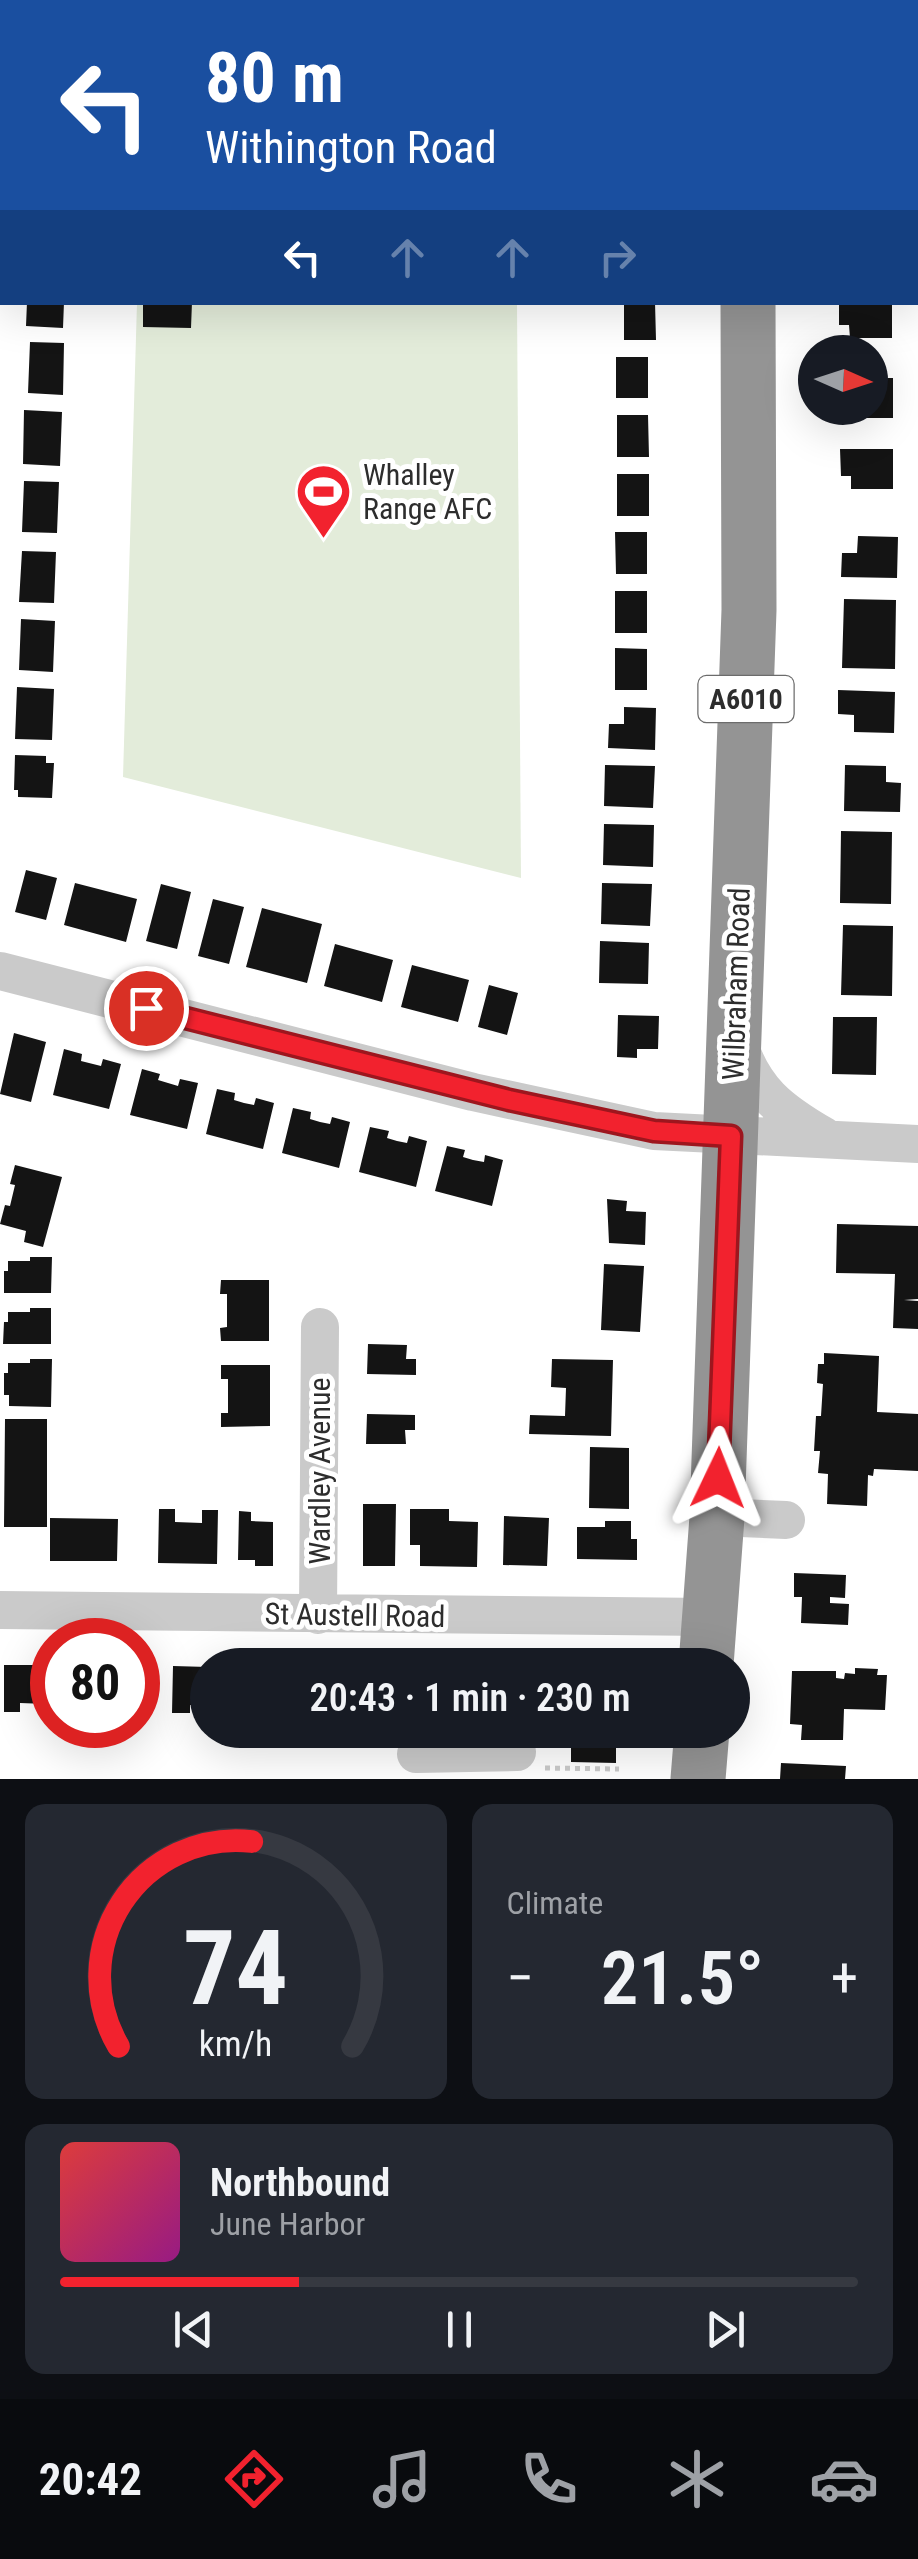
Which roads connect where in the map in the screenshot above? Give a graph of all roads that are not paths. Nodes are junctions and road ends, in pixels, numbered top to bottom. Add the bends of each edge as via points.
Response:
1 (748, 305) edge
2 (0, 971) edge
3 (735, 1026) junction
4 (731, 1136) junction
5 (830, 1139) junction
6 (918, 1144) edge
7 (320, 1326) dead end
8 (717, 1517) junction
9 (786, 1520) dead end
10 (0, 1610) edge
11 (318, 1616) junction
12 (708, 1641) edge
13 (701, 1748) edge
14 (416, 1754) dead end
15 (526, 1760) road end
16 (698, 1779) edge

1 - 3 highway, Wilbraham Road / A6010 via 749,610
2 - 4 street via 473,1092 654,1131
3 - 4 highway, Wilbraham Road / A6010
3 - 5 street via 743,1055 772,1102
4 - 5 street
4 - 8 highway, Wilbraham Road / A6010
5 - 6 street
7 - 11 street, Wardley Avenue
8 - 9 street
8 - 12 highway, Wilbraham Road / A6010
10 - 11 street, St Austell Road
11 - 12 street, St Austell Road
13 - 16 highway
14 - 15 street

